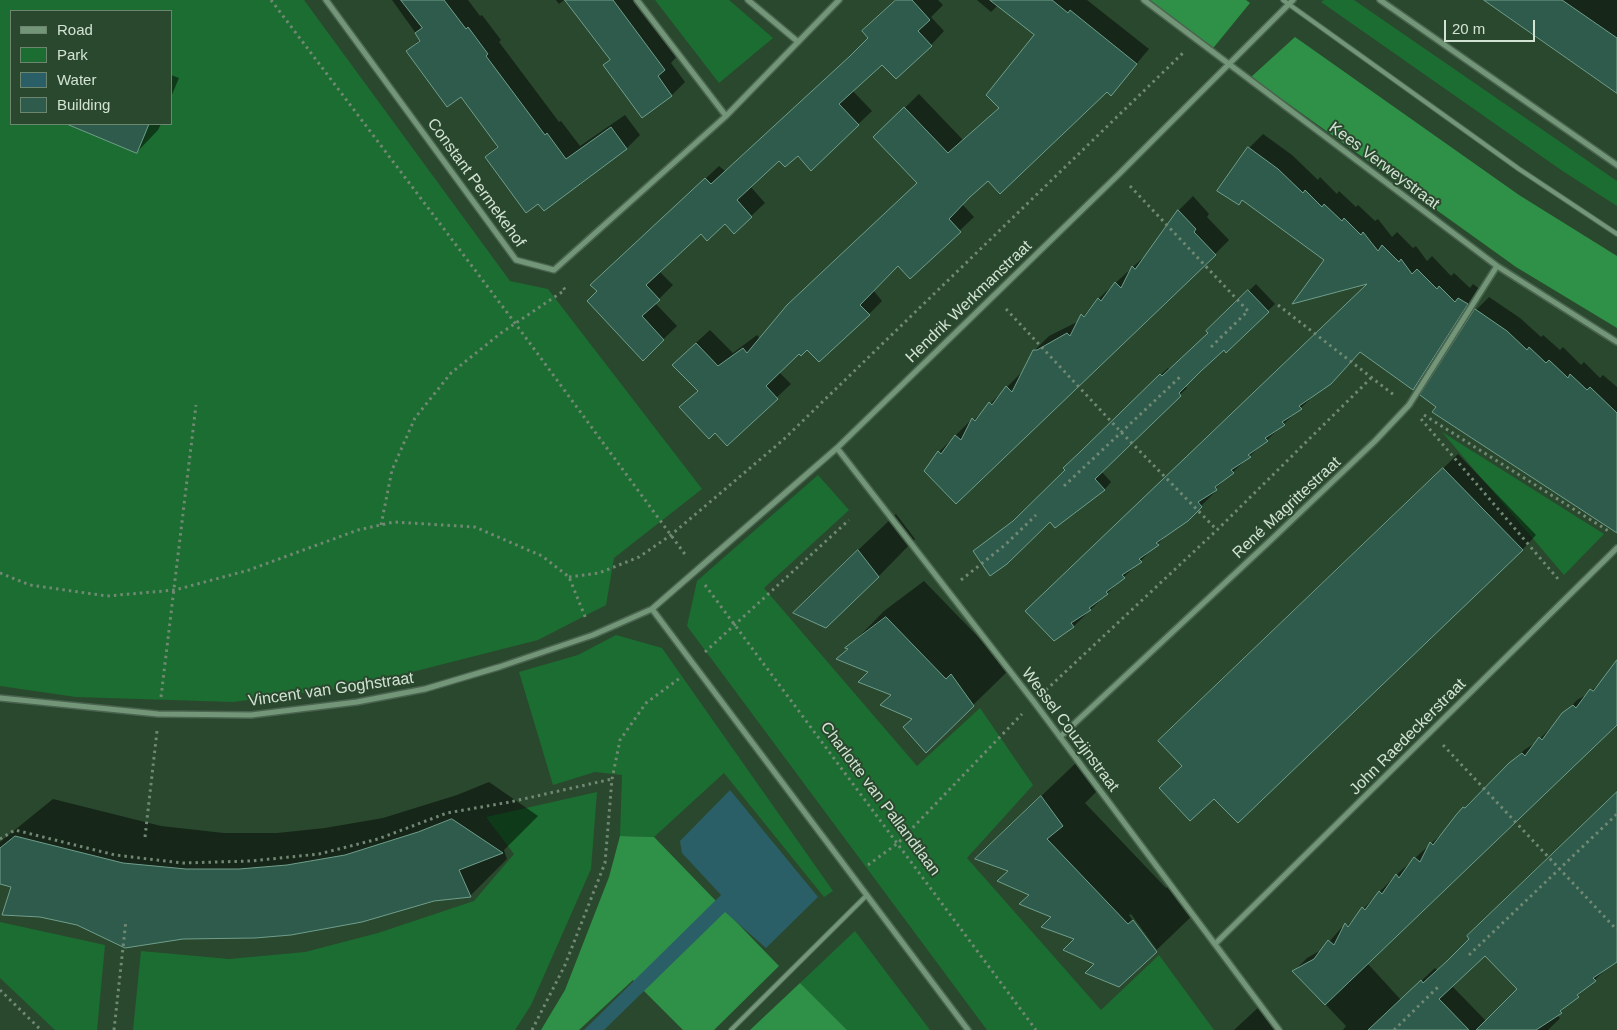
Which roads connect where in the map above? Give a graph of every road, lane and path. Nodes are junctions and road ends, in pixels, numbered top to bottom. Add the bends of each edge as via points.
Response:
1 (271, 0) edge
2 (326, 0) edge
3 (637, 0) edge
4 (748, 0) edge
5 (839, 0) edge
6 (1144, 0) edge
7 (1283, 0) edge
8 (1380, 0) edge
9 (1291, 2) edge
10 (1196, 40) junction
11 (797, 41) junction
12 (1229, 64) junction
13 (726, 116) junction
14 (1617, 165) edge
15 (1119, 174) junction
16 (1617, 234) edge
17 (1497, 266) junction
18 (554, 270) junction
19 (994, 295) junction
20 (1278, 305) dead end
21 (515, 323) junction
22 (1617, 342) edge
23 (1210, 348) dead end
24 (1180, 378) dead end
25 (1371, 378) junction
26 (196, 405) dead end
27 (1409, 405) junction
28 (1121, 432) junction
29 (837, 448) junction
30 (1064, 486) dead end
31 (1036, 515) dead end
32 (848, 520) dead end
33 (381, 525) junction
34 (1217, 530) junction
35 (671, 535) junction
36 (1617, 536) edge
37 (1617, 548) edge
38 (696, 570) junction
39 (0, 573) edge
40 (569, 577) junction
41 (175, 590) junction
42 (947, 591) junction
43 (1570, 593) junction
44 (652, 609) junction
45 (734, 624) junction
46 (592, 635) junction
47 (693, 664) junction
48 (0, 698) edge
49 (1034, 702) junction
50 (158, 714) junction
51 (1431, 732) junction
52 (1060, 737) junction
53 (612, 779) junction
54 (1617, 814) edge
55 (145, 837) dead end
56 (0, 839) edge
57 (898, 843) junction
58 (1560, 868) junction
59 (853, 876) junction
60 (867, 895) junction
61 (126, 920) dead end
62 (1617, 930) edge
63 (1215, 944) junction
64 (1469, 955) dead end
65 (1439, 986) dead end
66 (0, 990) edge
67 (41, 1030) edge
68 (114, 1030) edge
69 (532, 1030) edge
70 (731, 1030) edge
71 (968, 1030) edge
72 (1036, 1030) edge
73 (1279, 1030) edge
74 (1394, 1030) edge

1 - 21 path, Charlotte van Pallandtlaan
2 - 18 street, Constant Permekehof via 516,260
3 - 13 street
4 - 11 street
5 - 11 street
6 - 10 street, Kees Verweystraat
7 - 9 lane
8 - 14 street
9 - 12 street, Hendrik Werkmanstraat
9 - 16 lane via 1519,169
10 - 12 street, Kees Verweystraat
10 - 35 path via 783,440
11 - 13 street
12 - 15 street, Hendrik Werkmanstraat
12 - 17 street, Kees Verweystraat
13 - 18 street
15 - 19 street, Hendrik Werkmanstraat
15 - 23 path via 1248,311
17 - 22 street, Kees Verweystraat
17 - 27 street, René Magrittestraat
18 - 21 path via 565,290
19 - 28 path
19 - 29 street, Hendrik Werkmanstraat
20 - 25 path
21 - 33 path via 451,373 415,418 392,470
21 - 35 path, Charlotte van Pallandtlaan
24 - 28 path
25 - 27 path
25 - 34 path
26 - 41 path
27 - 36 path
27 - 43 path
27 - 52 street, René Magrittestraat via 1286,526
28 - 30 path
28 - 34 path
29 - 38 street, Hendrik Werkmanstraat
29 - 42 street, Wessel Couzijnstraat
31 - 42 path via 1005,545
32 - 45 path
33 - 40 path via 394,522 476,527 542,556
33 - 41 path via 358,530 249,570
34 - 49 path
35 - 38 path, Charlotte van Pallandtlaan
35 - 40 path via 639,557 599,573
37 - 43 street, John Raedeckerstraat
38 - 44 street, Hendrik Werkmanstraat
38 - 45 path, Charlotte van Pallandtlaan
39 - 41 path via 30,585 107,596
40 - 46 path
41 - 50 path
42 - 49 street, Wessel Couzijnstraat
43 - 51 street, John Raedeckerstraat
44 - 46 street, Vincent van Goghstraat
44 - 47 street
45 - 47 path
45 - 57 path, Charlotte van Pallandtlaan
46 - 50 street, Vincent van Goghstraat via 425,689 357,702 251,715
47 - 53 path via 685,674 646,703 630,725 620,740
47 - 59 street
48 - 50 street, Vincent van Goghstraat
49 - 52 street, Wessel Couzijnstraat
49 - 57 path
50 - 55 path
51 - 58 path
51 - 63 street, John Raedeckerstraat
52 - 63 street, Wessel Couzijnstraat
53 - 56 path via 447,813 378,839 319,854 261,860 183,863 115,855 15,830
53 - 69 path via 605,864 565,965
54 - 58 path
57 - 59 path
57 - 72 path, Charlotte van Pallandtlaan
58 - 62 path
58 - 64 path
59 - 60 street
60 - 70 lane
60 - 71 street
61 - 68 path
63 - 73 street, Wessel Couzijnstraat
65 - 74 path
66 - 67 path

